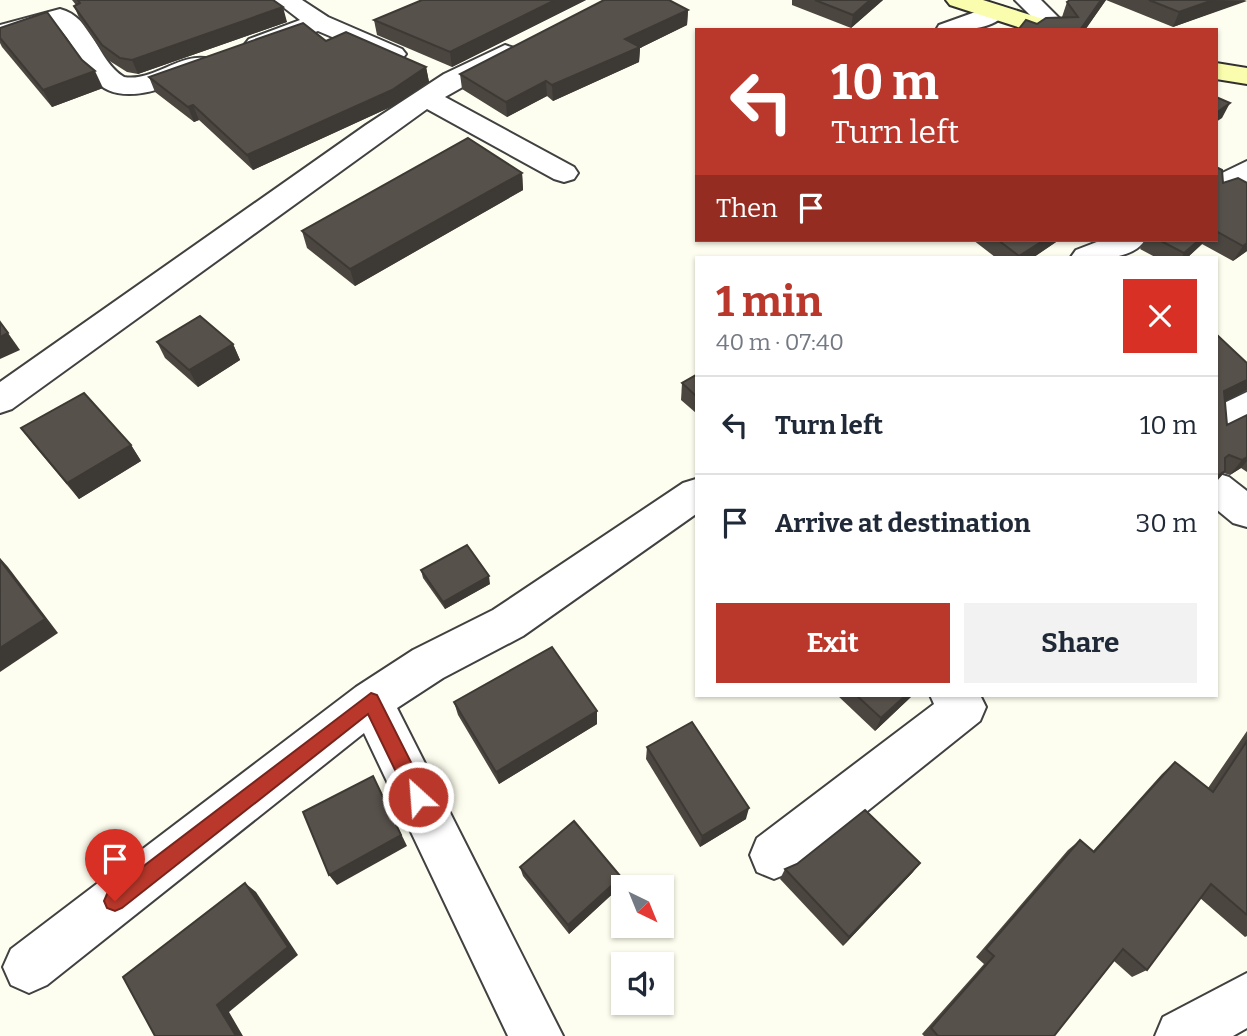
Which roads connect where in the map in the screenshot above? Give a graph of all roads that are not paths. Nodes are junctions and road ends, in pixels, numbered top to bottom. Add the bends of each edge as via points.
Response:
1 (286, 0) edge
2 (958, 0) edge
3 (1027, 0) edge
4 (56, 8) edge
5 (995, 12) junction
6 (319, 22) junction
7 (953, 28) edge
8 (1047, 28) edge
9 (1057, 28) edge
10 (0, 33) edge
11 (534, 37) edge
12 (433, 71) junction
13 (1218, 71) edge
14 (1247, 76) edge
15 (428, 99) junction
16 (1247, 170) edge
17 (564, 173) dead end
18 (1218, 187) edge
19 (1125, 242) edge
20 (1090, 256) edge
21 (0, 400) edge
22 (1247, 405) edge
23 (1218, 424) edge
24 (1218, 490) edge
25 (695, 495) edge
26 (1247, 512) edge
27 (954, 697) edge
28 (371, 701) junction
29 (774, 855) dead end
30 (29, 967) dead end
31 (1247, 999) edge
32 (536, 1036) edge
33 (1182, 1036) edge

1 - 6 street
2 - 5 street
3 - 9 street
4 - 6 street via 73,27 100,74 121,87 141,85
4 - 10 street
5 - 7 street
5 - 8 street
6 - 12 street
11 - 12 street
12 - 15 street
13 - 14 street
15 - 17 street
15 - 21 street via 376,131
16 - 18 street
19 - 20 street
22 - 23 street
24 - 26 street
25 - 28 street via 508,623 428,664
27 - 29 street via 964,707
28 - 30 street
28 - 32 street
31 - 33 street

